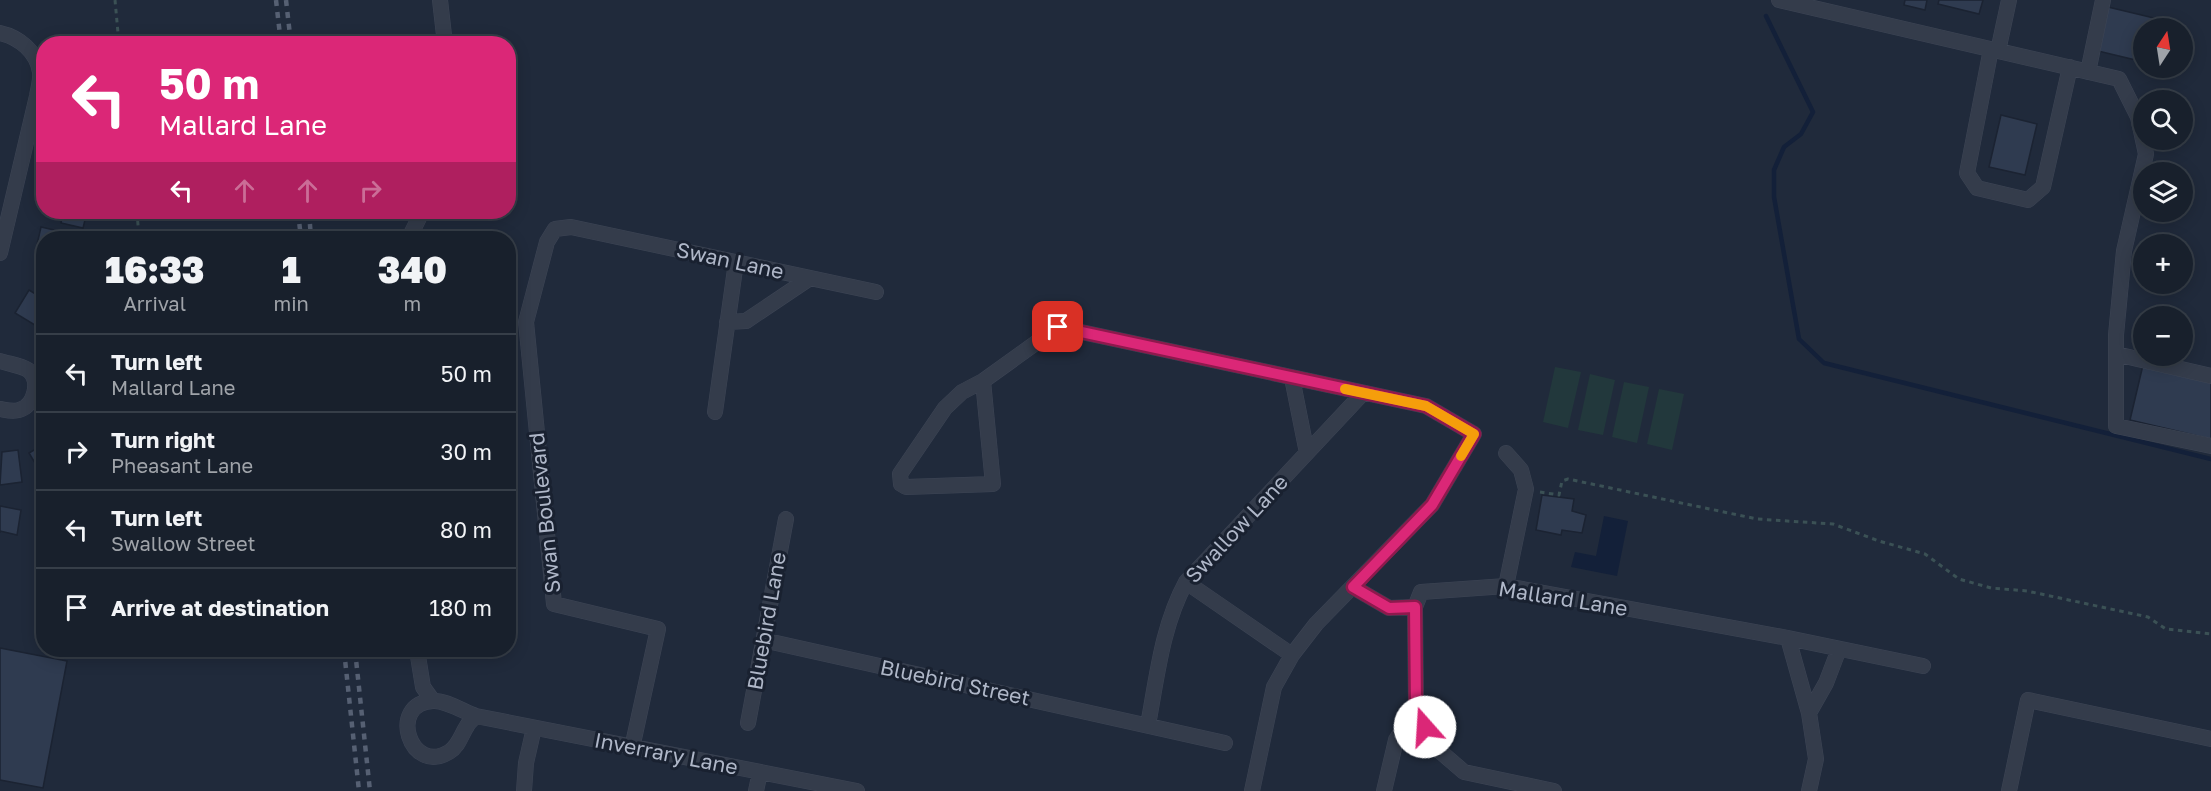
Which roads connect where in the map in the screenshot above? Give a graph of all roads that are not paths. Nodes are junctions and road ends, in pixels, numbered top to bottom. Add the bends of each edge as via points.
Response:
1 (440, 0) edge
2 (1779, 0) edge
3 (2009, 0) edge
4 (2103, 0) edge
5 (0, 33) edge
6 (444, 36) edge
7 (1994, 50) junction
8 (36, 58) edge
9 (2070, 67) junction
10 (2088, 72) junction
11 (36, 100) edge
12 (0, 253) edge
13 (736, 262) junction
14 (810, 278) junction
15 (876, 292) dead end
16 (727, 322) junction
17 (2116, 354) junction
18 (0, 361) edge
19 (531, 374) joint
20 (2211, 376) edge
21 (1292, 378) junction
22 (983, 381) junction
23 (1363, 393) junction
24 (0, 409) edge
25 (715, 412) dead end
26 (2211, 446) edge
27 (1307, 453) junction
28 (1506, 453) dead end
29 (786, 519) dead end
30 (1186, 582) junction
31 (1506, 586) junction
32 (1353, 587) junction
33 (1415, 607) junction
34 (1788, 638) junction
35 (763, 640) junction
36 (1839, 649) junction
37 (1292, 655) junction
38 (418, 657) edge
39 (1923, 666) dead end
40 (433, 701) junction
41 (1416, 707) junction
42 (1809, 714) junction
43 (476, 716) junction
44 (748, 723) dead end
45 (1148, 725) junction
46 (534, 728) junction
47 (2211, 739) edge
48 (1225, 743) dead end
49 (632, 748) junction
50 (760, 772) junction
51 (524, 791) edge
52 (756, 791) edge
53 (857, 791) edge
54 (1252, 791) edge
55 (1384, 791) edge
56 (1554, 791) edge
57 (1809, 791) edge
58 (2009, 791) edge

1 - 6 street
2 - 7 street
3 - 7 street
4 - 10 street
5 - 8 street via 25,46
7 - 9 street
7 - 9 street via 1967,173 1977,188 2028,200 2043,187
9 - 10 street
10 - 17 street via 2119,79 2139,117 2146,154 2124,251
11 - 12 street
13 - 14 street, Swan Lane
13 - 16 street
13 - 19 street, Swan Lane via 584,229 555,229 547,242 526,322
14 - 15 street, Swan Lane
14 - 16 street via 746,321
16 - 25 street
17 - 20 street
17 - 26 street via 2116,426
18 - 24 street via 28,371 35,389 25,407
19 - 49 street, Swan Boulevard via 554,604 658,629
21 - 22 street via 1058,327
21 - 23 street
21 - 27 street
22 - 22 street via 962,392 945,408 900,474 906,487 993,484
23 - 27 street, Swallow Lane
23 - 32 street via 1426,406 1474,434 1432,505
27 - 30 street, Swallow Lane
28 - 31 street via 1521,470 1526,489
29 - 35 street, Bluebird Lane
30 - 37 street
30 - 45 street, Swallow Lane via 1165,636
31 - 33 street, Mallard Lane via 1421,592
31 - 34 street, Mallard Lane
32 - 33 street via 1389,608
32 - 37 street
33 - 41 street
34 - 36 street, Mallard Lane
34 - 42 street
35 - 44 street, Bluebird Lane
35 - 45 street, Bluebird Street
36 - 39 street, Mallard Lane
36 - 42 street
37 - 54 street via 1275,687
38 - 40 street via 423,687
40 - 43 street, Inverrary Lane
40 - 43 street via 415,708 407,723 411,744 428,756 450,752
41 - 55 street via 1396,740
41 - 56 street via 1435,747 1464,772
42 - 57 street via 1816,759
43 - 46 street, Inverrary Lane
45 - 48 street, Bluebird Street
46 - 49 street, Inverrary Lane
46 - 51 street
47 - 58 street via 2028,700
49 - 50 street, Inverrary Lane
50 - 52 street
50 - 53 street, Inverrary Lane

